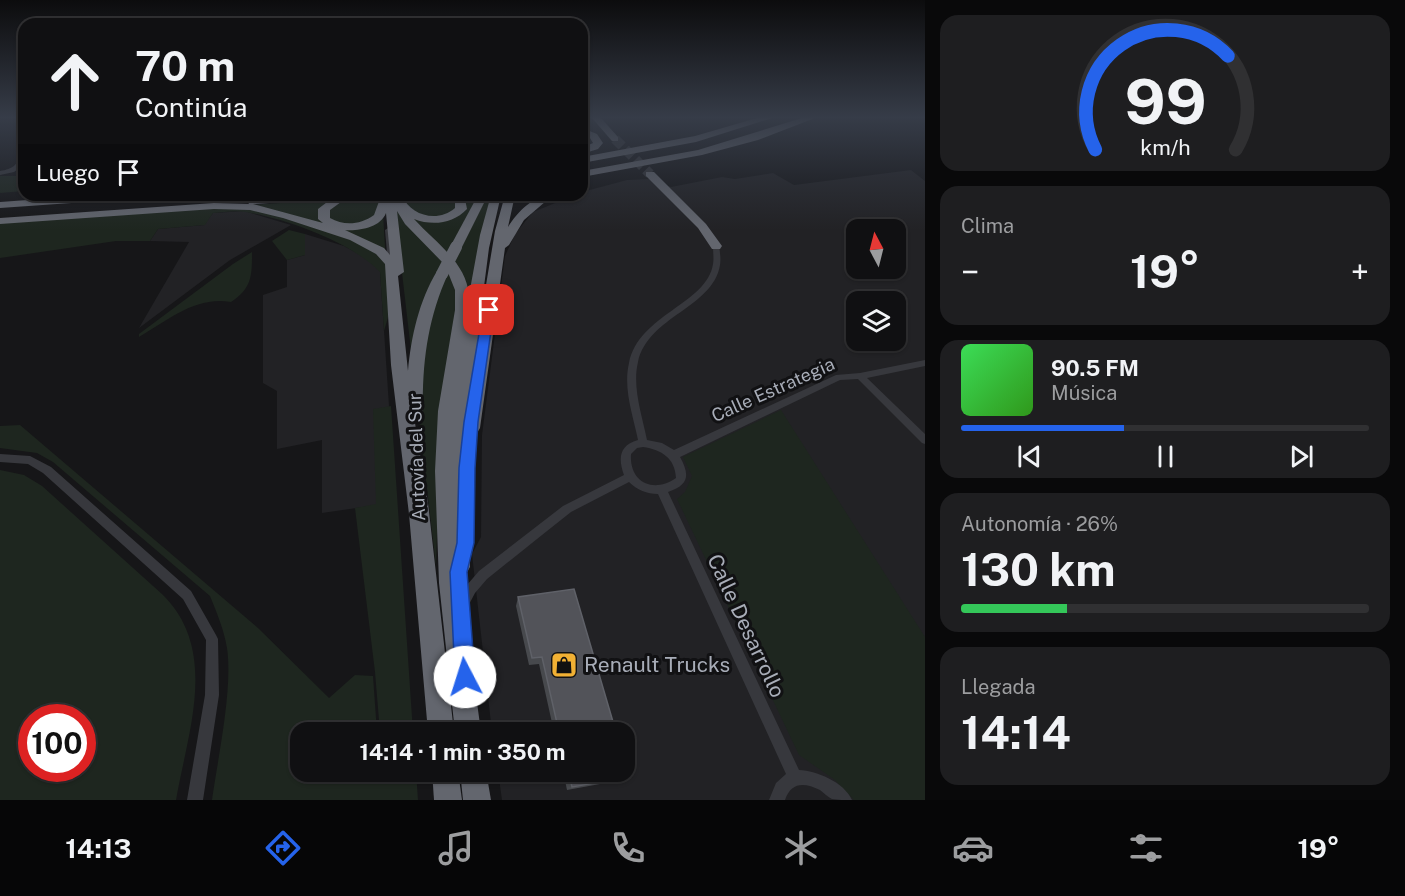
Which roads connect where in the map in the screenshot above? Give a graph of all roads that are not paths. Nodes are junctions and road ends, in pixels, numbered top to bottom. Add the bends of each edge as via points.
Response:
1 (607, 155) edge
2 (647, 155) edge
3 (696, 155) edge
4 (588, 159) edge
5 (18, 166) edge
6 (588, 166) edge
7 (649, 169) junction
8 (0, 173) edge
9 (588, 174) edge
10 (588, 179) edge
11 (18, 196) edge
12 (0, 197) edge
13 (18, 201) edge
14 (36, 201) edge
15 (133, 201) edge
16 (258, 201) edge
17 (338, 201) edge
18 (388, 201) edge
19 (391, 201) edge
20 (392, 201) edge
21 (394, 201) edge
22 (398, 201) edge
23 (460, 201) edge
24 (480, 201) edge
25 (494, 201) edge
26 (508, 201) edge
27 (540, 201) edge
28 (0, 203) edge
29 (0, 210) edge
30 (0, 220) edge
31 (716, 246) joint
32 (391, 264) junction
33 (496, 265) junction
34 (925, 363) edge
35 (860, 376) junction
36 (406, 425) junction
37 (925, 440) edge
38 (644, 443) junction
39 (674, 455) junction
40 (0, 458) edge
41 (629, 477) junction
42 (662, 491) junction
43 (418, 512) junction
44 (459, 572) junction
45 (460, 610) junction
46 (440, 722) edge
47 (468, 722) edge
48 (468, 722) edge
49 (795, 778) junction
50 (446, 782) edge
51 (195, 800) edge
52 (448, 800) edge
53 (777, 800) edge
54 (844, 800) edge

1 - 4 highway
2 - 6 highway
3 - 7 highway
5 - 8 street
7 - 9 highway
7 - 10 highway
7 - 31 highway
11 - 12 highway
13 - 28 highway
14 - 28 highway
15 - 29 highway
16 - 30 highway
17 - 18 highway via 324,209 324,219 340,227 364,225 379,217
19 - 32 street
20 - 36 highway via 405,330
21 - 47 highway via 408,222 450,263 462,289 445,433 446,528 449,598
22 - 23 highway via 419,219 432,220 458,212
24 - 43 highway, Autovía del Sur, bridge via 431,294 416,349
25 - 44 highway via 477,284 461,418
26 - 33 highway
27 - 33 highway via 519,218 506,237
30 - 32 highway via 250,207 363,240
31 - 38 street via 719,262 705,290 660,321 636,353 631,380
32 - 36 highway
33 - 44 highway via 471,422 466,543
34 - 35 street, Calle Estrategia
35 - 37 street
35 - 39 street, Calle Estrategia via 840,377
36 - 43 highway
38 - 39 street via 665,448
38 - 41 street via 626,452
39 - 42 street via 681,480
40 - 51 street via 30,460 47,470 187,595 212,639 212,696
41 - 42 street via 647,489
41 - 45 street via 567,509 538,531 483,575
42 - 49 street, Calle Desarrollo
43 - 46 highway, Autovía del Sur
44 - 45 highway
45 - 48 highway
49 - 53 street via 785,783
49 - 54 street via 823,783
50 - 52 highway

